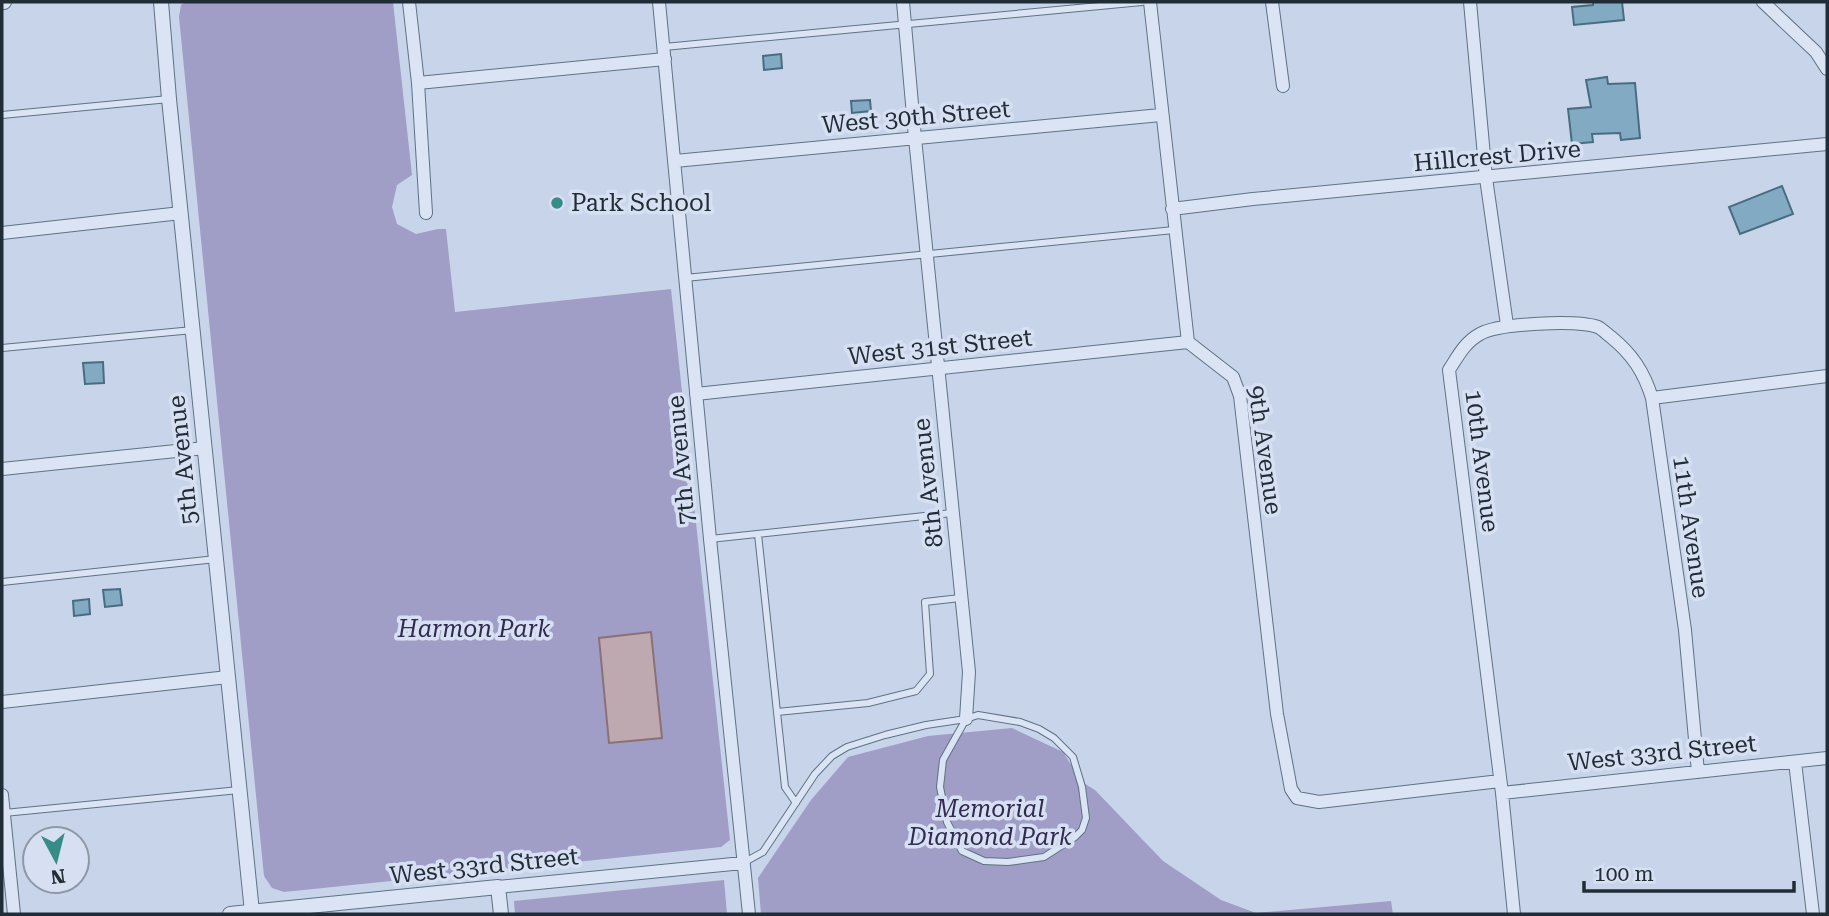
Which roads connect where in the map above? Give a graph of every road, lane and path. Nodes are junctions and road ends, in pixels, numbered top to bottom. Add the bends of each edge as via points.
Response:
1 (161, 2) edge
2 (409, 2) edge
3 (659, 2) edge
4 (903, 2) edge
5 (1142, 2) edge
6 (1150, 2) edge
7 (1272, 2) edge
8 (1470, 2) edge
9 (1763, 2) edge
10 (905, 25) junction
11 (665, 53) junction
12 (1827, 68) edge
13 (418, 83) junction
14 (1283, 86) dead end
15 (169, 99) junction
16 (2, 115) edge
17 (1161, 115) junction
18 (915, 138) junction
19 (1827, 144) edge
20 (675, 161) junction
21 (1486, 178) junction
22 (1172, 209) junction
23 (426, 213) dead end
24 (181, 214) junction
25 (1174, 230) junction
26 (2, 233) edge
27 (926, 254) junction
28 (685, 278) junction
29 (1507, 325) junction
30 (192, 330) junction
31 (1188, 342) junction
32 (2, 348) edge
33 (938, 369) junction
34 (1827, 376) edge
35 (696, 394) junction
36 (1652, 398) junction
37 (205, 449) junction
38 (2, 469) edge
39 (952, 513) junction
40 (758, 534) junction
41 (710, 539) junction
42 (216, 559) junction
43 (2, 582) edge
44 (960, 598) junction
45 (228, 677) junction
46 (2, 702) edge
47 (777, 712) junction
48 (966, 719) junction
49 (1827, 758) edge
50 (1795, 762) junction
51 (1698, 772) junction
52 (1501, 787) junction
53 (239, 790) junction
54 (2, 794) edge
55 (1297, 798) joint
56 (796, 803) junction
57 (3, 813) edge
58 (743, 863) junction
59 (498, 887) junction
60 (252, 913) edge
61 (14, 914) edge
62 (230, 914) edge
63 (501, 914) edge
64 (749, 914) edge
65 (1514, 914) edge
66 (1813, 914) edge

1 - 15 street, 5th Avenue
2 - 13 street
3 - 11 street, 7th Avenue
4 - 10 street, 8th Avenue
5 - 10 lane
6 - 17 street
7 - 14 street
8 - 21 street
9 - 12 street
10 - 11 lane
10 - 18 street, 8th Avenue
11 - 13 street
11 - 20 street, 7th Avenue
13 - 23 street
15 - 16 lane
15 - 24 street, 5th Avenue
17 - 18 street, West 30th Street
17 - 22 street
18 - 20 street, West 30th Street
18 - 27 street, 8th Avenue
19 - 21 street, Hillcrest Drive
20 - 28 street, 7th Avenue
21 - 22 street, Hillcrest Drive
21 - 29 street
22 - 25 street
24 - 26 street
24 - 30 street, 5th Avenue
25 - 27 lane
25 - 31 street
27 - 28 lane
27 - 33 street, 8th Avenue
28 - 35 street, 7th Avenue
29 - 36 street, 11th Avenue via 1598,328 1625,348 1645,375
29 - 52 street, 10th Avenue via 1466,344 1449,370
30 - 32 lane
30 - 37 street, 5th Avenue
31 - 33 street, West 31st Street
31 - 55 street, 9th Avenue via 1233,377 1240,396 1277,714 1286,771
33 - 35 street, West 31st Street
33 - 39 street, 8th Avenue
34 - 36 street
35 - 41 street, 7th Avenue
36 - 51 street, 11th Avenue via 1685,630
37 - 38 street
37 - 42 street, 5th Avenue
39 - 40 lane
39 - 44 street, 8th Avenue
40 - 41 lane
40 - 47 lane
41 - 58 street, 7th Avenue
42 - 43 lane
42 - 45 street, 5th Avenue
44 - 47 lane via 925,602 930,674 916,691 868,703
44 - 48 street, 8th Avenue via 968,672
45 - 46 street
45 - 53 street, 5th Avenue
47 - 56 lane via 785,787
48 - 48 lane via 943,760 940,787 947,822 962,851 984,861 1044,857 1082,830 1086,818 1082,786 1073,757 1054,738 1020,722 978,715
48 - 56 lane via 848,747 815,774
49 - 50 street, West 33rd Street
50 - 51 street, West 33rd Street
50 - 66 street
51 - 52 street, West 33rd Street
52 - 55 street, West 33rd Street via 1319,802
52 - 65 street, 10th Avenue
53 - 57 lane
53 - 60 street, 5th Avenue
54 - 57 street
56 - 58 lane via 763,852
57 - 61 street
58 - 59 street, West 33rd Street
58 - 64 street, 7th Avenue
59 - 60 street, West 33rd Street
59 - 63 street
60 - 62 street, West 33rd Street

